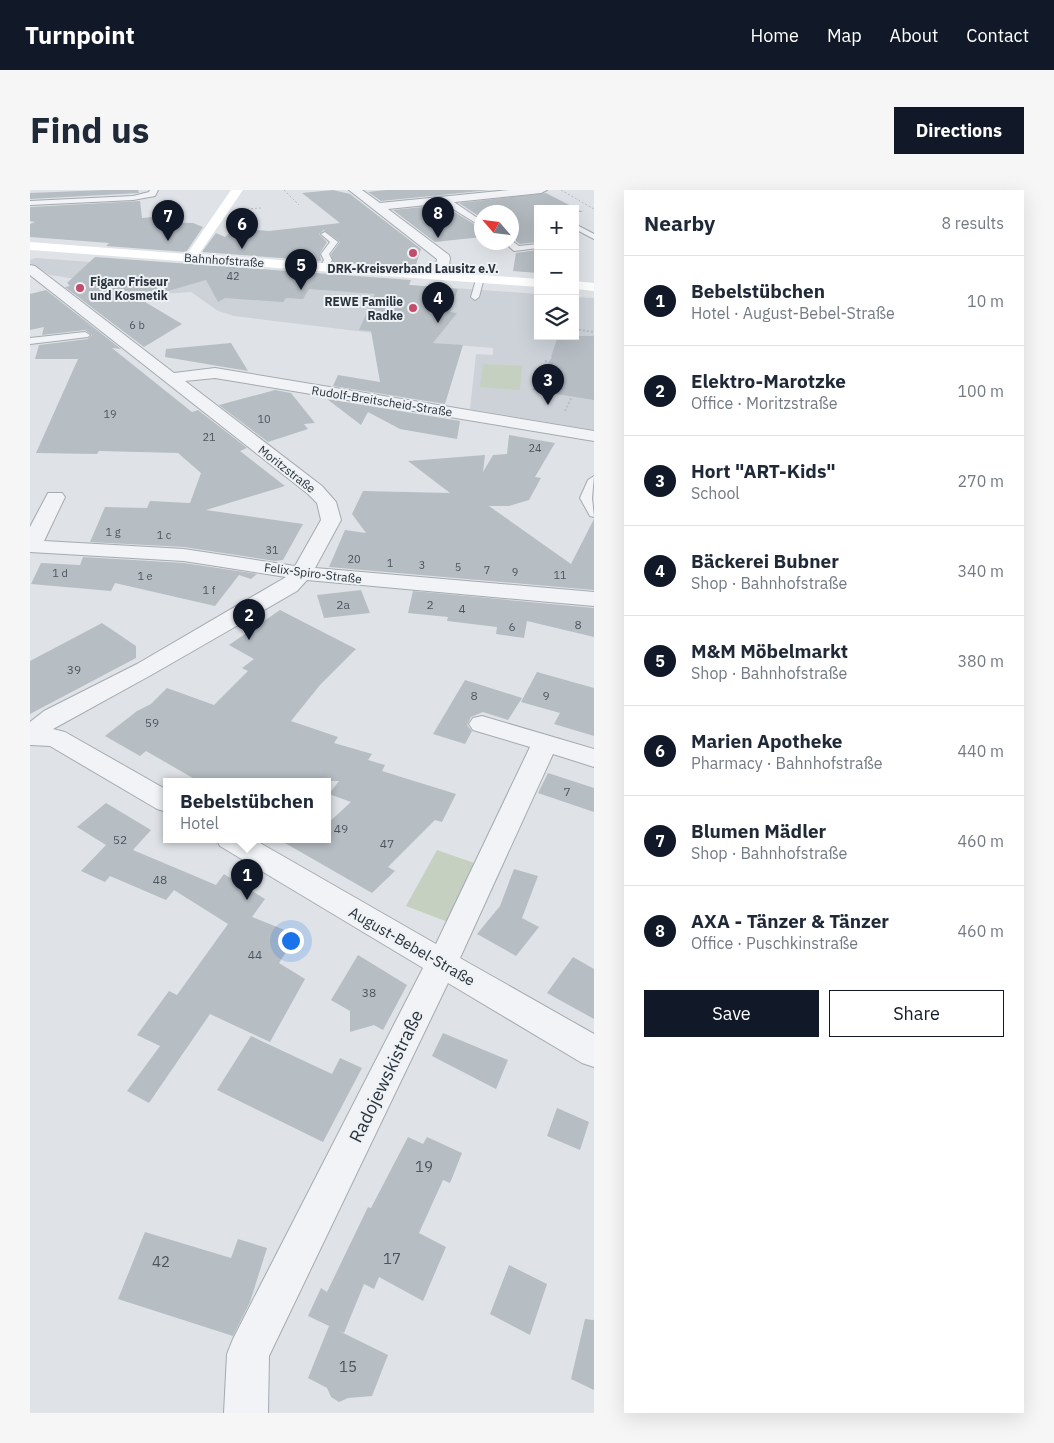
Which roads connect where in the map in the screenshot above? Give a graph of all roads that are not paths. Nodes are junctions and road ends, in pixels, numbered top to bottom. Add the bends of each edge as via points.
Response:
1 (154, 190) edge
2 (164, 190) edge
3 (237, 190) edge
4 (355, 190) edge
5 (541, 190) edge
6 (445, 200) junction
7 (30, 203) edge
8 (377, 207) junction
9 (474, 220) edge
10 (579, 229) edge
11 (324, 234) dead end
12 (594, 238) edge
13 (585, 241) dead end
14 (30, 246) edge
15 (534, 247) edge
16 (519, 249) edge
17 (190, 258) junction
18 (324, 267) junction
19 (30, 269) edge
20 (441, 275) junction
21 (480, 278) junction
22 (534, 283) edge
23 (579, 285) edge
24 (594, 287) edge
25 (475, 296) dead end
26 (85, 335) dead end
27 (30, 341) edge
28 (171, 378) junction
29 (594, 436) edge
30 (594, 480) edge
31 (55, 497) dead end
32 (594, 513) edge
33 (31, 546) edge
34 (302, 573) junction
35 (594, 599) edge
36 (482, 724) dead end
37 (33, 736) edge
38 (545, 743) junction
39 (594, 758) edge
40 (163, 800) edge
41 (237, 843) edge
42 (442, 963) junction
43 (594, 1052) edge
44 (246, 1413) edge

1 - 2 lane
1 - 7 lane via 152,194 133,198
3 - 17 main road
4 - 8 street
5 - 6 street
6 - 8 street
6 - 9 lane
8 - 20 street via 444,258
10 - 12 lane
11 - 18 lane via 334,242 325,254 328,260
12 - 13 lane
14 - 17 main road, Bahnhofstraße
15 - 16 lane
17 - 18 main road, Bahnhofstraße
18 - 20 main road, Bahnhofstraße
19 - 28 street, Moritzstraße
20 - 21 main road, Bahnhofstraße
21 - 22 main road, Bahnhofstraße
21 - 25 lane
23 - 24 main road
26 - 27 lane
28 - 29 street, Rudolf-Breitscheid-Straße via 215,373
28 - 34 street, Moritzstraße via 326,502 331,520
30 - 32 lane via 586,498
31 - 33 street, Felix-Spiro-Straße
33 - 34 street, Felix-Spiro-Straße via 184,555
34 - 35 street, Felix-Spiro-Straße
34 - 37 street, Moritzstraße via 289,586 243,613 53,717
36 - 38 street
37 - 40 street via 56,738
38 - 39 street
38 - 42 street, Radojewskistraße
41 - 42 street, August-Bebel-Straße
42 - 43 street, August-Bebel-Straße
42 - 44 street, Radojewskistraße via 248,1354

